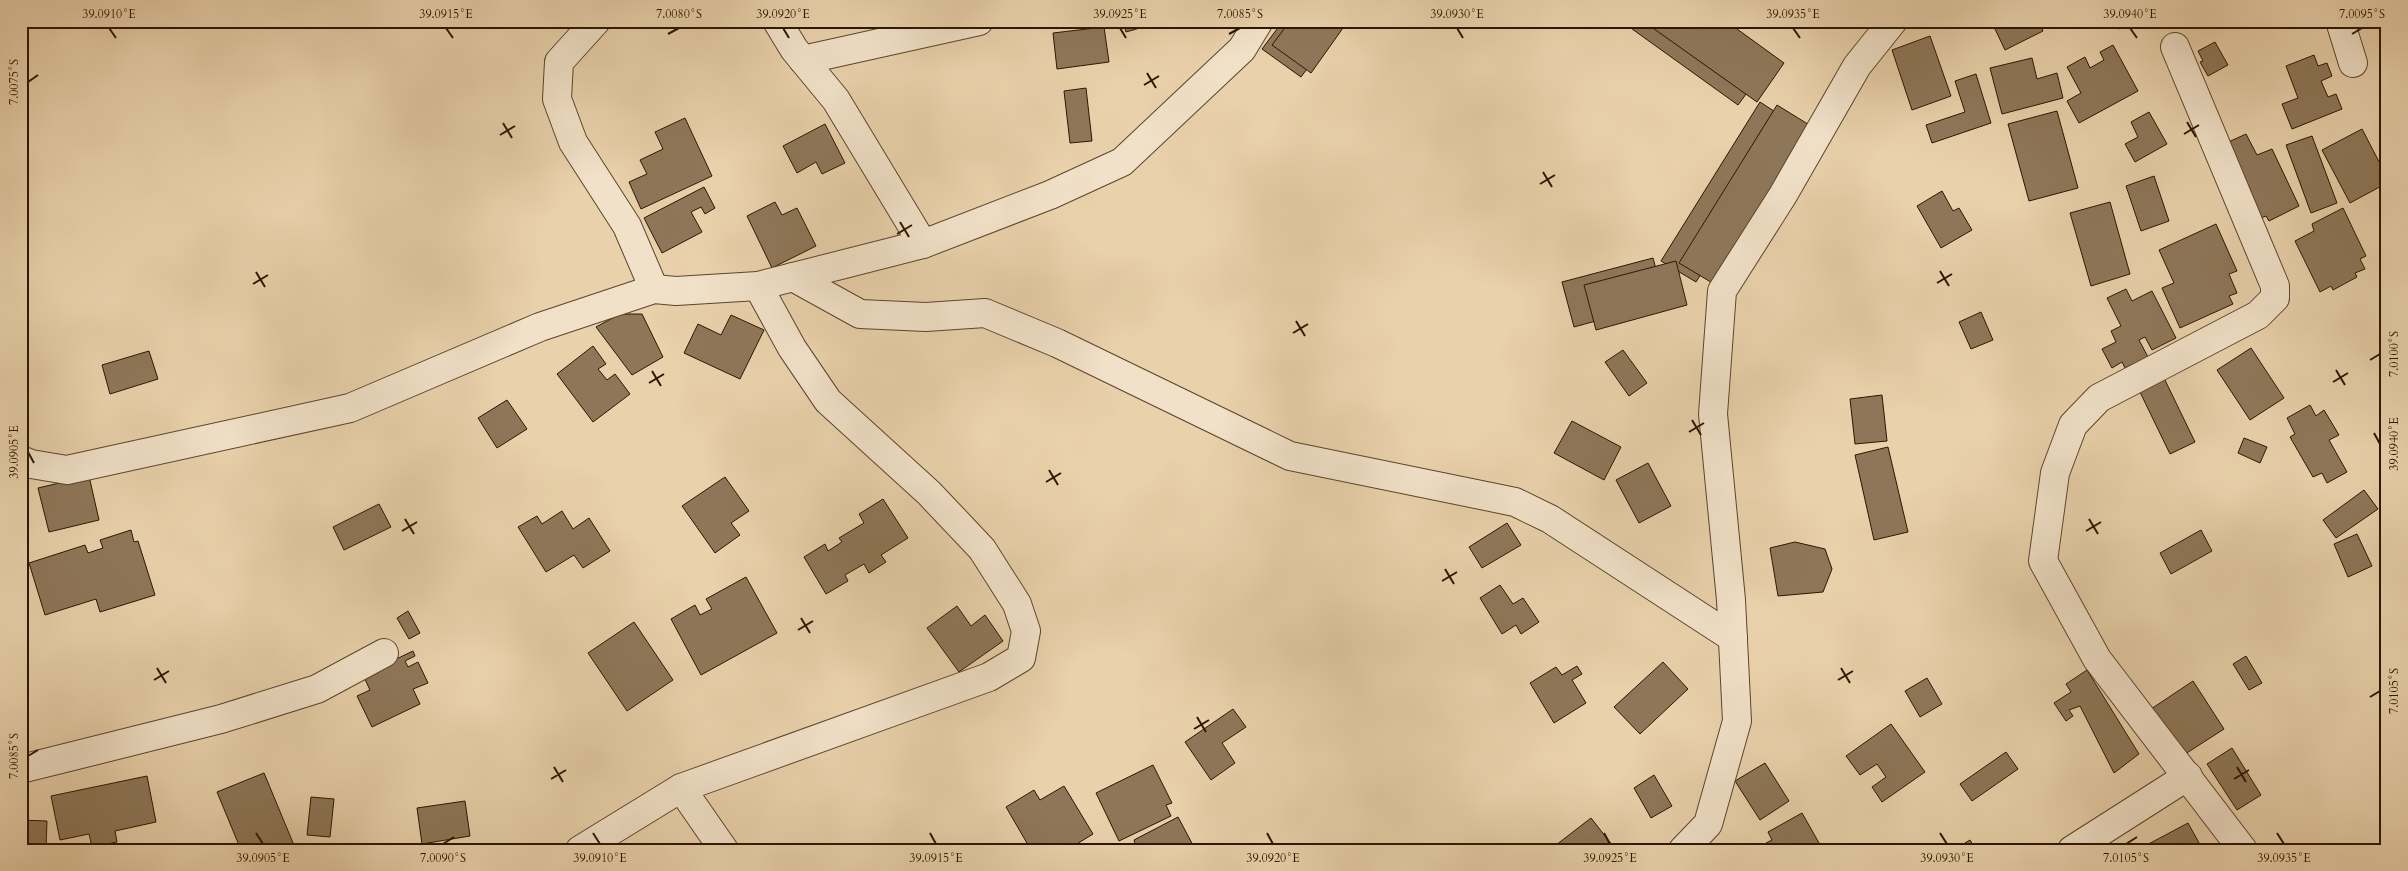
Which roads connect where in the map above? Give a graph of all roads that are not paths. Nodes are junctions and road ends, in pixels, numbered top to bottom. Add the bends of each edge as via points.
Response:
1 (596, 21) edge
2 (777, 21) edge
3 (979, 21) edge
4 (1893, 21) edge
5 (2340, 21) edge
6 (1259, 22) edge
7 (2175, 46) dead end
8 (803, 60) junction
9 (2353, 63) dead end
10 (923, 244) junction
11 (793, 277) junction
12 (758, 286) junction
13 (654, 289) junction
14 (21, 460) edge
15 (1733, 638) junction
16 (384, 653) dead end
17 (21, 769) edge
18 (2188, 776) junction
19 (681, 788) junction
20 (580, 850) edge
21 (724, 850) edge
22 (1683, 850) edge
23 (2072, 850) edge
24 (2243, 850) edge

1 - 13 street via 559,62 558,98 573,142 627,226
2 - 8 street
3 - 8 street
4 - 15 street via 1857,66 1783,195 1722,291 1713,414
5 - 9 street
6 - 10 street via 1242,48 1122,162 1050,195
7 - 18 street via 2275,286 2274,298 2258,315 2099,398 2073,425 2055,472 2043,561 2097,659
8 - 10 street via 836,100
10 - 11 street
11 - 12 street
11 - 15 street via 860,314 926,317 985,313 1057,343 1290,456 1515,502 1550,519
12 - 13 street via 676,291
12 - 19 street via 792,348 828,401 929,493 982,549 1017,604 1026,631 1021,658 988,677
13 - 14 street via 540,327 350,408 67,470
15 - 22 street via 1736,721 1708,824
16 - 17 street via 317,689 221,718
18 - 23 street
18 - 24 street
19 - 20 street
19 - 21 street

